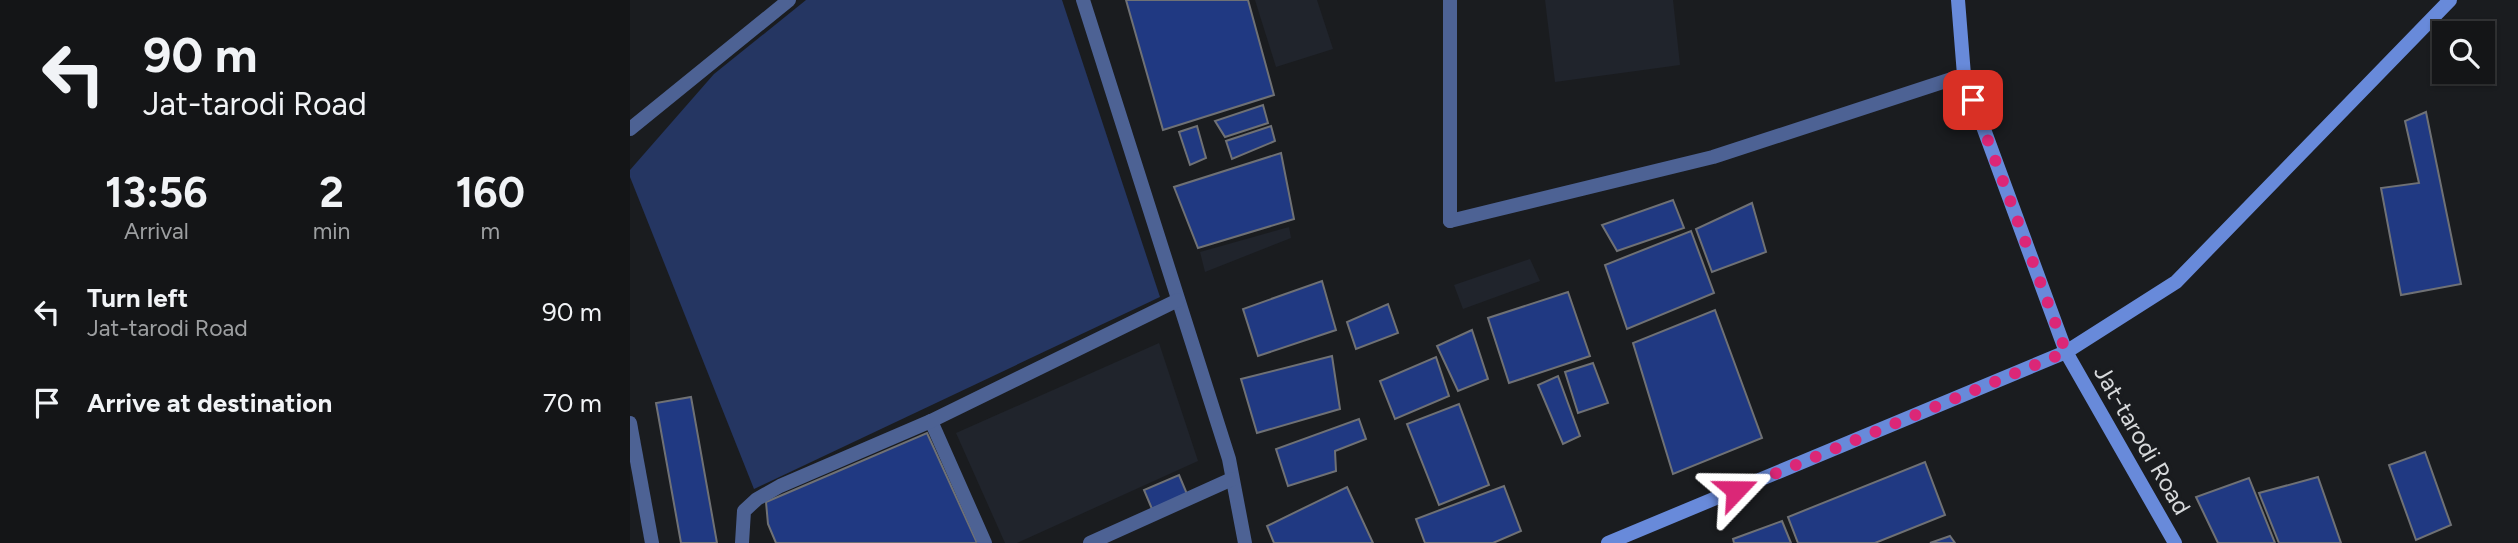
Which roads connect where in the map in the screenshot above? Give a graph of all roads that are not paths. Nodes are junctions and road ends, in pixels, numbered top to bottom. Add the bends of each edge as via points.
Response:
1 (789, 0) edge
2 (1083, 0) edge
3 (1450, 0) edge
4 (1958, 0) edge
5 (2450, 0) edge
6 (1964, 75) junction
7 (630, 129) edge
8 (1178, 300) junction
9 (2066, 352) junction
10 (931, 421) junction
11 (630, 423) edge
12 (1232, 479) junction
13 (652, 543) edge
14 (742, 543) edge
15 (985, 543) edge
16 (1090, 543) edge
17 (1245, 543) edge
18 (1608, 543) edge
19 (2175, 543) edge

1 - 7 street
2 - 8 street
3 - 6 street via 1450,221 1713,157
4 - 6 street, Jat-tarodi Road
5 - 9 street via 2176,282
6 - 9 street, Jat-tarodi Road
8 - 10 street
8 - 12 street
9 - 18 street
9 - 19 street, Jat-tarodi Road
10 - 14 street via 757,499 744,511
10 - 15 street
11 - 13 street
12 - 16 street
12 - 17 street

